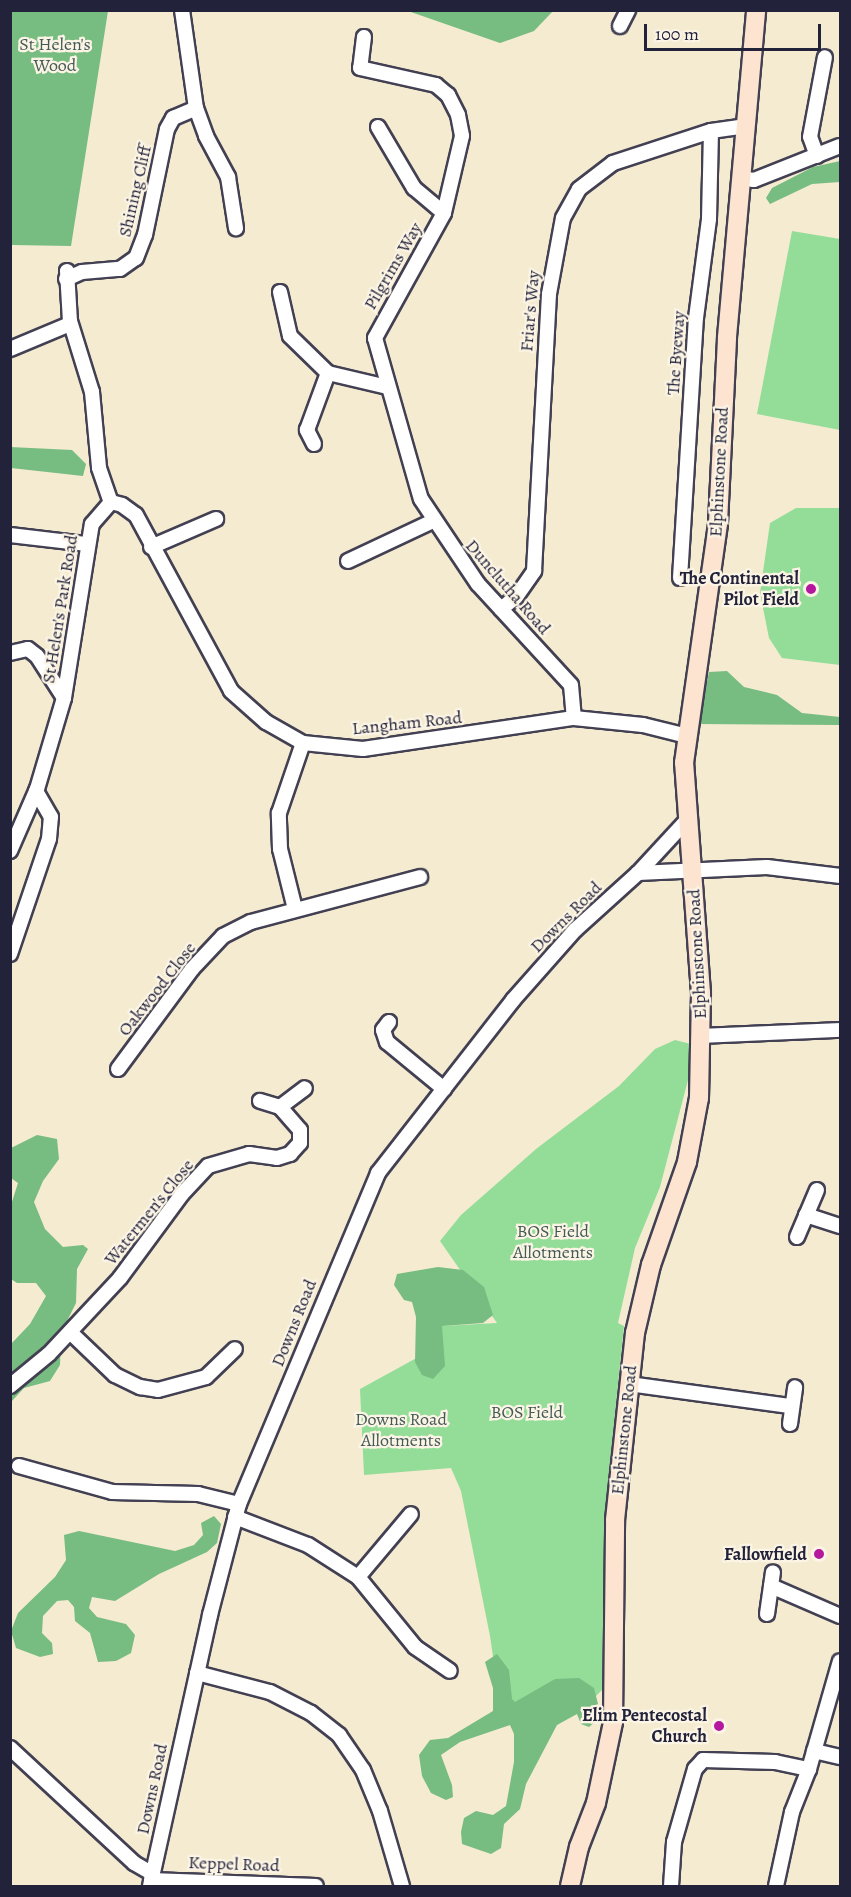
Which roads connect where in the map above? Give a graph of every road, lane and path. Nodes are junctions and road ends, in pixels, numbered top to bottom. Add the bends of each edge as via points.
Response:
1 (182, 10) edge
2 (628, 10) edge
3 (756, 10) edge
4 (620, 26) dead end
5 (364, 37) dead end
6 (825, 57) dead end
7 (196, 108) junction
8 (745, 126) junction
9 (378, 127) dead end
10 (711, 131) junction
11 (840, 146) edge
12 (817, 156) junction
13 (740, 178) junction
14 (444, 213) junction
15 (236, 228) dead end
16 (280, 292) dead end
17 (70, 324) junction
18 (375, 338) joint
19 (10, 349) edge
20 (328, 373) junction
21 (387, 387) junction
22 (314, 444) dead end
23 (111, 502) junction
24 (216, 519) dead end
25 (434, 521) junction
26 (10, 535) edge
27 (87, 544) junction
28 (151, 547) junction
29 (348, 561) dead end
30 (680, 578) dead end
31 (501, 609) junction
32 (10, 653) edge
33 (64, 698) junction
34 (574, 718) junction
35 (687, 736) junction
36 (303, 743) junction
37 (36, 791) junction
38 (687, 820) junction
39 (10, 851) edge
40 (693, 869) junction
41 (638, 873) junction
42 (840, 876) edge
43 (420, 877) dead end
44 (295, 909) junction
45 (10, 954) edge
46 (389, 1022) dead end
47 (840, 1030) edge
48 (701, 1036) junction
49 (118, 1069) dead end
50 (305, 1088) dead end
51 (444, 1089) junction
52 (260, 1101) dead end
53 (280, 1107) junction
54 (817, 1190) dead end
55 (806, 1215) junction
56 (840, 1226) edge
57 (797, 1237) dead end
58 (70, 1332) junction
59 (235, 1349) dead end
60 (629, 1384) junction
61 (10, 1386) edge
62 (795, 1387) dead end
63 (790, 1406) junction
64 (790, 1424) dead end
65 (32, 1454) dead end
66 (237, 1510) junction
67 (409, 1523) dead end
68 (358, 1577) junction
69 (767, 1614) dead end
70 (840, 1616) edge
71 (840, 1661) edge
72 (450, 1671) dead end
73 (197, 1673) junction
74 (10, 1748) edge
75 (814, 1751) junction
76 (840, 1757) edge
77 (809, 1770) junction
78 (151, 1880) edge
79 (316, 1887) edge
80 (402, 1887) edge
81 (570, 1887) edge
82 (671, 1887) edge
83 (776, 1887) edge

1 - 7 street
2 - 4 street
3 - 8 street, Elphinstone Road
5 - 14 street, Pilgrims Way via 360,68 436,85 448,95 458,115 462,136
6 - 12 street via 810,137
7 - 15 street via 228,177
7 - 17 street, Shining Cliff via 173,118 167,129 145,235 136,258 120,269 67,274
8 - 10 street, Friar's Way
8 - 13 street, Elphinstone Road
9 - 14 street, Pilgrims Way via 414,188
10 - 30 street, The Byeway via 709,219 696,318
10 - 31 street, Friar's Way via 613,163 579,189 563,218 549,294 534,571
11 - 12 street
12 - 13 street via 754,180
13 - 35 street, Elphinstone Road via 718,523
14 - 18 street, Pilgrims Way
16 - 20 street via 290,336
17 - 19 street
17 - 23 street via 92,392 99,468
18 - 21 street, Dunclutha Road
20 - 21 street
20 - 22 street via 307,430
21 - 25 street, Dunclutha Road via 421,499
23 - 27 street, St Helen's Park Road via 92,524
23 - 28 street, Langham Road via 136,515
24 - 28 street
25 - 29 street
25 - 31 street, Dunclutha Road
26 - 27 street
27 - 33 street, St Helen's Park Road
28 - 36 street, Langham Road via 231,691 266,722
31 - 34 street, Dunclutha Road via 571,685
32 - 33 street via 28,649 37,656
33 - 37 street, St Helen's Park Road
34 - 35 street, Langham Road via 643,725
34 - 36 street, Langham Road via 363,749
35 - 38 street, Elphinstone Road
36 - 44 street via 279,813 280,849
37 - 39 street, St Helen's Park Road
37 - 45 street via 51,817 49,838
38 - 40 street, Elphinstone Road
38 - 41 street, Downs Road
40 - 41 street
40 - 42 street via 767,867
40 - 48 street, Elphinstone Road
41 - 51 street, Downs Road via 575,930 513,1000
43 - 44 street, Oakwood Close
44 - 49 street, Oakwood Close via 251,922 223,936 192,969
46 - 51 street via 383,1030 387,1042
47 - 48 street
48 - 60 street, Elphinstone Road via 696,1122 642,1296
50 - 53 street
51 - 66 street, Downs Road via 378,1173
52 - 53 street
53 - 58 street, Watermen's Close via 300,1130 300,1143 290,1154 277,1158 249,1154 208,1166 182,1194 120,1278
54 - 55 street
55 - 56 street
55 - 57 street
58 - 59 street via 115,1375 140,1387 158,1390 206,1377
58 - 61 street, Watermen's Close
60 - 63 street
60 - 81 street, Elphinstone Road via 615,1520 613,1722 596,1803 579,1846
62 - 63 street
63 - 64 street
65 - 66 street via 23,1467 112,1492 198,1494
66 - 68 street via 308,1545
66 - 73 street, Downs Road
67 - 68 street
68 - 72 street via 409,1641
69 - 70 street via 772,1579
71 - 75 street
73 - 78 street, Downs Road
73 - 80 street via 270,1692 311,1713 339,1735 363,1770 376,1801
74 - 78 street
75 - 76 street
75 - 77 street
77 - 82 street via 775,1762 703,1760 695,1769 674,1842
77 - 83 street via 792,1812
78 - 79 street, Keppel Road

